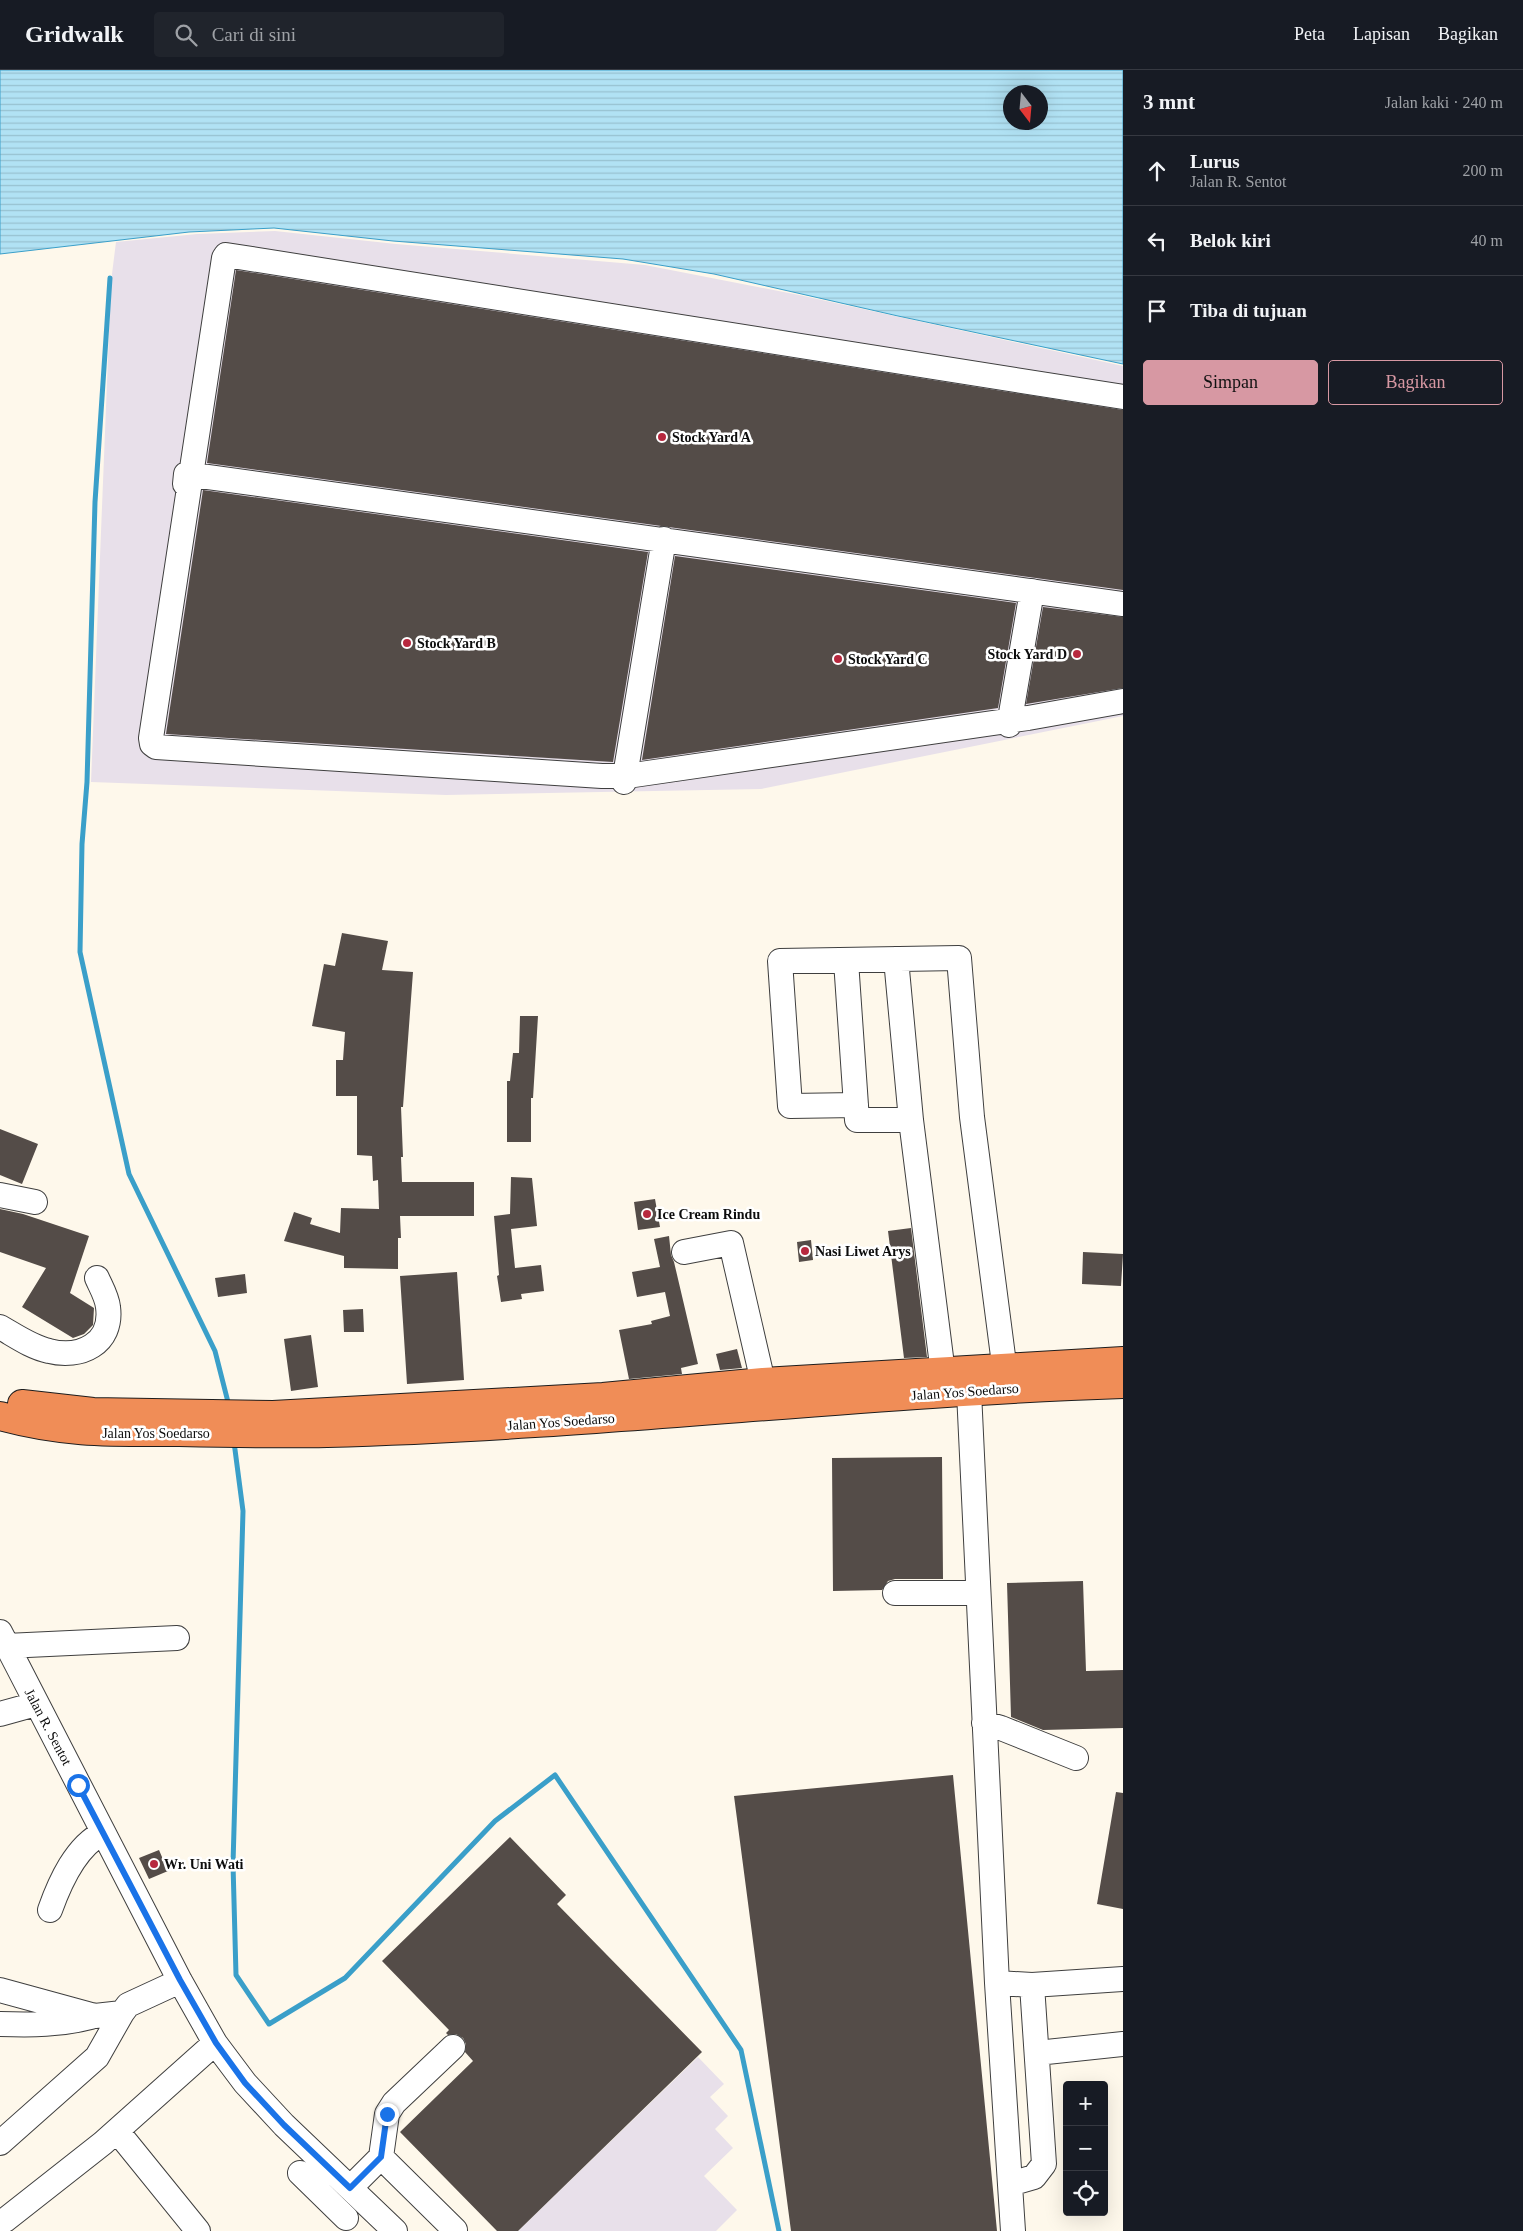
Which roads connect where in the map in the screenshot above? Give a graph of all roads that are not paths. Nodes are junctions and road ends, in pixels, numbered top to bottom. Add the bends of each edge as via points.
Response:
1 (1123, 387) edge
2 (1123, 397) edge
3 (189, 477) junction
4 (667, 542) junction
5 (1036, 594) junction
6 (1123, 606) edge
7 (1123, 703) edge
8 (1012, 722) junction
9 (628, 777) junction
10 (896, 959) junction
11 (846, 961) junction
12 (856, 1106) junction
13 (911, 1120) junction
14 (0, 1195) edge
15 (35, 1202) dead end
16 (684, 1252) dead end
17 (97, 1278) dead end
18 (0, 1327) edge
19 (1123, 1361) edge
20 (1005, 1378) junction
21 (1123, 1384) edge
22 (953, 1385) junction
23 (766, 1394) junction
24 (1, 1408) edge
25 (604, 1408) junction
26 (273, 1424) junction
27 (895, 1593) dead end
28 (978, 1593) junction
29 (176, 1638) dead end
30 (3, 1639) edge
31 (36, 1704) junction
32 (0, 1714) edge
33 (984, 1723) junction
34 (1076, 1758) dead end
35 (103, 1833) junction
36 (50, 1910) dead end
37 (1123, 1979) edge
38 (180, 1980) junction
39 (997, 1983) junction
40 (1032, 1985) junction
41 (0, 1990) edge
42 (122, 2013) junction
43 (95, 2016) junction
44 (0, 2024) edge
45 (216, 2043) junction
46 (1123, 2044) edge
47 (453, 2047) dead end
48 (1037, 2053) junction
49 (116, 2131) junction
50 (0, 2143) edge
51 (381, 2157) junction
52 (300, 2173) dead end
53 (1010, 2184) junction
54 (355, 2194) junction
55 (5, 2220) dead end
56 (341, 2225) edge
57 (455, 2230) edge
58 (198, 2231) edge
59 (395, 2231) edge
60 (1013, 2231) edge

1 - 3 street via 226,246 220,249
2 - 3 street via 229,255 224,258
3 - 4 street
3 - 9 street via 152,738 156,747
4 - 5 street
4 - 9 street
5 - 6 street
5 - 8 street
7 - 8 street
8 - 9 street via 651,781
10 - 11 street
10 - 13 street
10 - 20 street via 958,958 972,1117
11 - 12 street
11 - 12 street via 780,961 790,1106
12 - 13 street via 857,1120
13 - 22 street
14 - 15 street
16 - 23 street via 731,1243
17 - 18 street via 109,1316 94,1346 77,1353 49,1351 30,1345
19 - 20 highway, Jalan Yos Soedarso
20 - 21 highway, Jalan Yos Soedarso
20 - 22 highway, Jalan Yos Soedarso
22 - 23 highway, Jalan Yos Soedarso
22 - 28 street
23 - 25 highway, Jalan Yos Soedarso
24 - 26 highway, Jalan Yos Soedarso via 32,1425 106,1433 178,1423
25 - 26 highway, Jalan Yos Soedarso via 379,1432
25 - 26 highway, Jalan Yos Soedarso via 484,1397
27 - 28 street
28 - 33 street
29 - 30 street
30 - 31 street, Jalan R. Sentot
31 - 32 street
31 - 35 street, Jalan R. Sentot
33 - 34 street
33 - 39 street
35 - 36 street via 93,1838 59,1883
35 - 38 street, Jalan R. Sentot
37 - 40 street
38 - 42 street via 132,2002
38 - 45 street, Jalan R. Sentot
39 - 40 street
39 - 53 street
40 - 48 street
41 - 43 street
42 - 43 street
42 - 50 street via 97,2057
43 - 44 street via 40,2026
45 - 49 street
45 - 54 street, Jalan R. Sentot via 245,2083
46 - 48 street
47 - 51 street via 394,2103 387,2114
48 - 53 street via 1044,2164 1034,2177
49 - 55 street
49 - 58 street
51 - 54 street
51 - 57 street
52 - 56 street
53 - 60 street
54 - 56 street
54 - 59 street, Jalan R. Sentot

